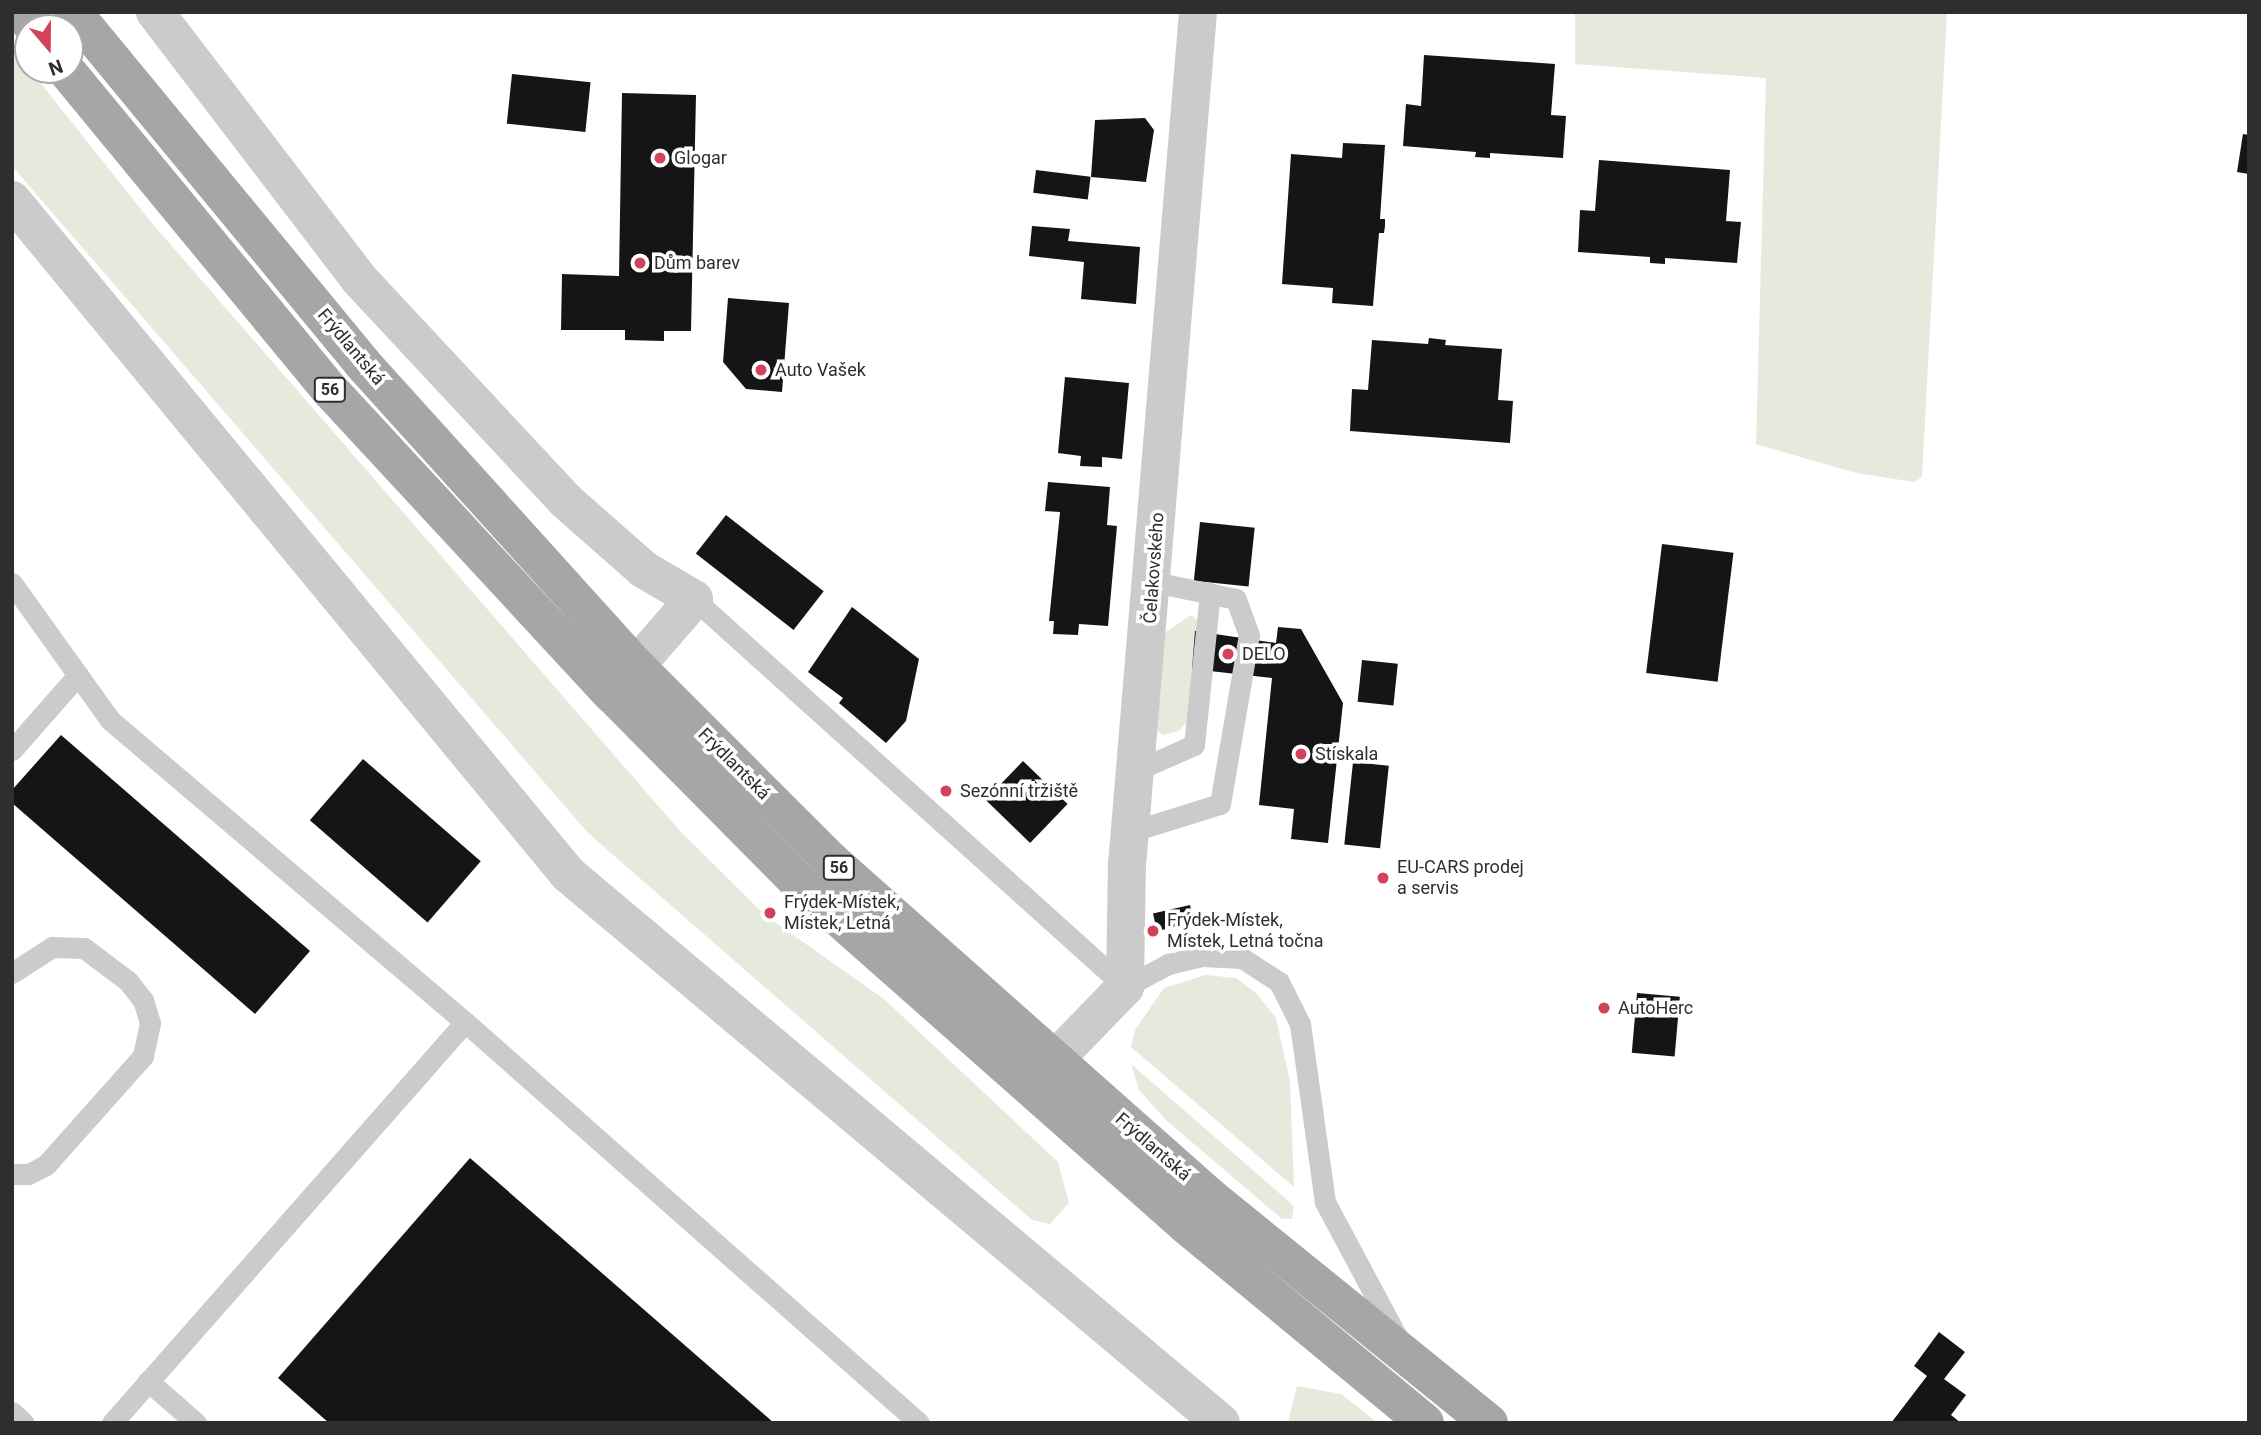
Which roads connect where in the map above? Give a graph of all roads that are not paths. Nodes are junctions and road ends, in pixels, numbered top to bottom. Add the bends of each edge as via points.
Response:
1 (73, 12) edge
2 (155, 12) edge
3 (1198, 12) edge
4 (78, 84) edge
5 (12, 200) edge
6 (1154, 582) junction
7 (12, 583) edge
8 (1210, 593) junction
9 (694, 599) junction
10 (636, 666) junction
11 (78, 675) junction
12 (12, 750) edge
13 (1135, 771) junction
14 (1130, 832) junction
15 (12, 972) edge
16 (1125, 987) junction
17 (465, 1022) junction
18 (1041, 1072) junction
19 (12, 1174) edge
20 (1408, 1357) junction
21 (148, 1381) junction
22 (12, 1412) edge
23 (24, 1423) edge
24 (112, 1423) edge
25 (196, 1423) edge
26 (919, 1423) edge
27 (1221, 1423) edge
28 (1425, 1423) edge
29 (1489, 1423) edge

1 - 10 main road, Frýdlantská / 56 via 363,364
2 - 9 street via 359,279 565,501 643,569
3 - 6 street, Čelakovského
4 - 18 main road, Frýdlantská / 56 via 330,390 612,694 797,881 971,1039
5 - 27 street via 568,874
6 - 8 lane
6 - 13 street, Čelakovského
7 - 11 lane
8 - 13 lane via 1194,745
8 - 14 lane via 1236,599 1249,635 1220,804
9 - 10 street
9 - 16 lane
10 - 18 main road, Frýdlantská / 56
11 - 12 lane
11 - 17 lane via 110,720
13 - 14 street, Čelakovského
14 - 16 street, Čelakovského
15 - 19 lane via 52,947 84,948 128,981 143,1000 150,1023 143,1056 46,1165 28,1174
16 - 18 street
16 - 20 lane via 1168,964 1202,956 1242,958 1279,982 1300,1024 1325,1202
17 - 21 lane
17 - 26 lane
18 - 20 main road, Frýdlantská / 56 via 1210,1197
18 - 28 main road, Frýdlantská / 56 via 1186,1225
20 - 29 main road, Frýdlantská / 56
21 - 24 lane
21 - 25 lane
22 - 23 lane

